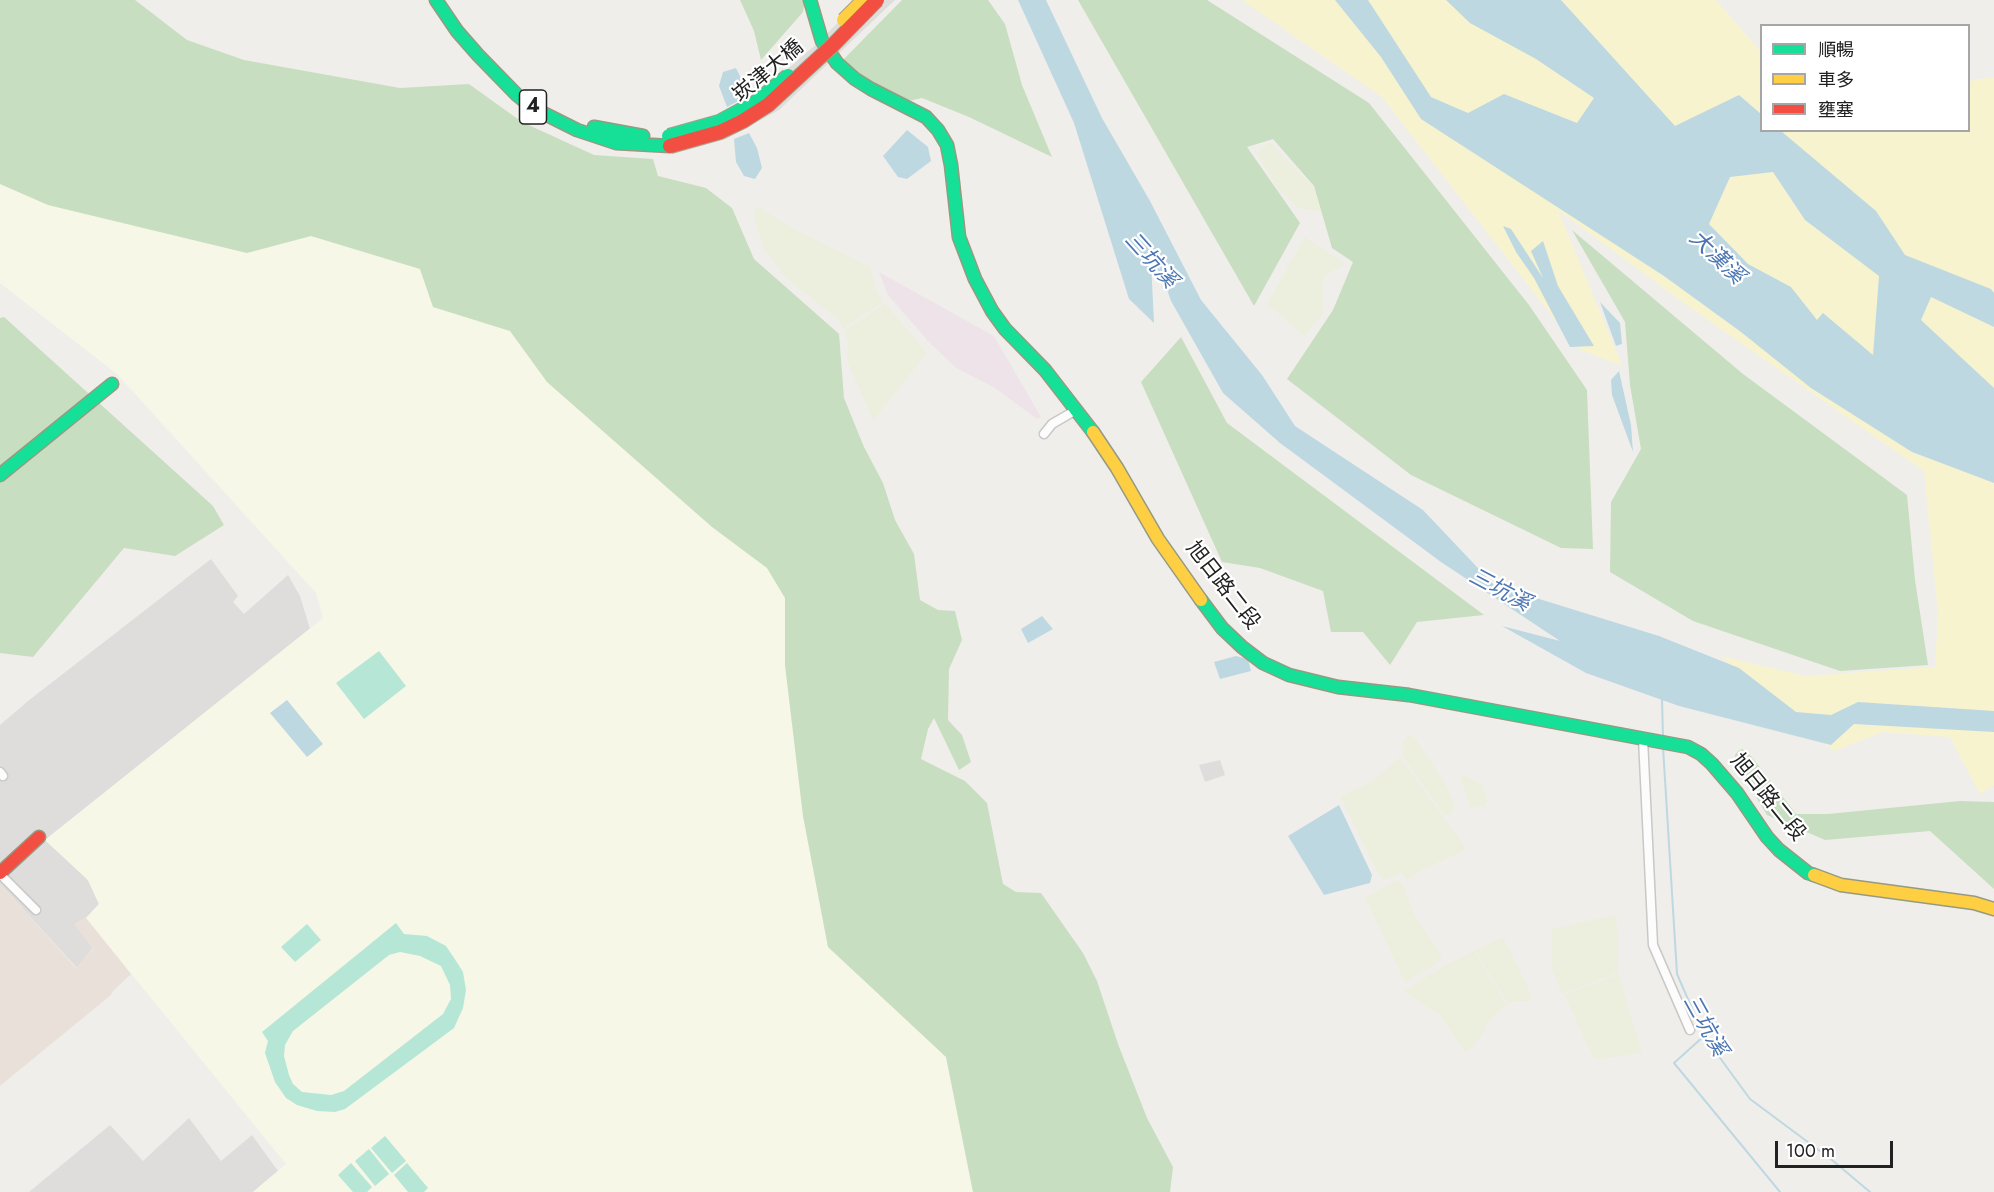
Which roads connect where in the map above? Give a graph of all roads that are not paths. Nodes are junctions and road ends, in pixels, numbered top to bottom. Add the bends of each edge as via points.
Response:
1 (436, 0) edge
2 (445, 0) edge
3 (810, 0) edge
4 (864, 0) edge
5 (877, 0) edge
6 (670, 141) junction
7 (112, 384) dead end
8 (1076, 410) junction
9 (1044, 434) dead end
10 (0, 475) edge
11 (1645, 739) junction
12 (39, 837) dead end
13 (0, 874) edge
14 (1994, 909) edge
15 (36, 910) dead end
16 (1690, 1030) dead end

1 - 6 street, 4 via 457,32 533,108 577,130 616,143
2 - 6 street, 4 via 503,72 549,108 614,132
3 - 8 street, 旭日路二段 via 822,41 837,63 855,79 927,117 938,130 947,145 951,165 959,237 975,279 1005,329 1045,370
4 - 6 street, 崁津大橋 / 4, bridge via 816,51 756,102
5 - 6 street, 崁津大橋 / 4, bridge via 768,105 720,132
7 - 10 street
8 - 9 street via 1052,424
8 - 11 street, 旭日路二段 via 1205,605 1235,641 1263,663 1289,675 1338,687 1410,695
11 - 14 street, 旭日路二段 via 1688,747 1701,754 1737,793 1773,843 1808,873 1841,885
11 - 16 street via 1653,945
12 - 13 street
13 - 15 street

